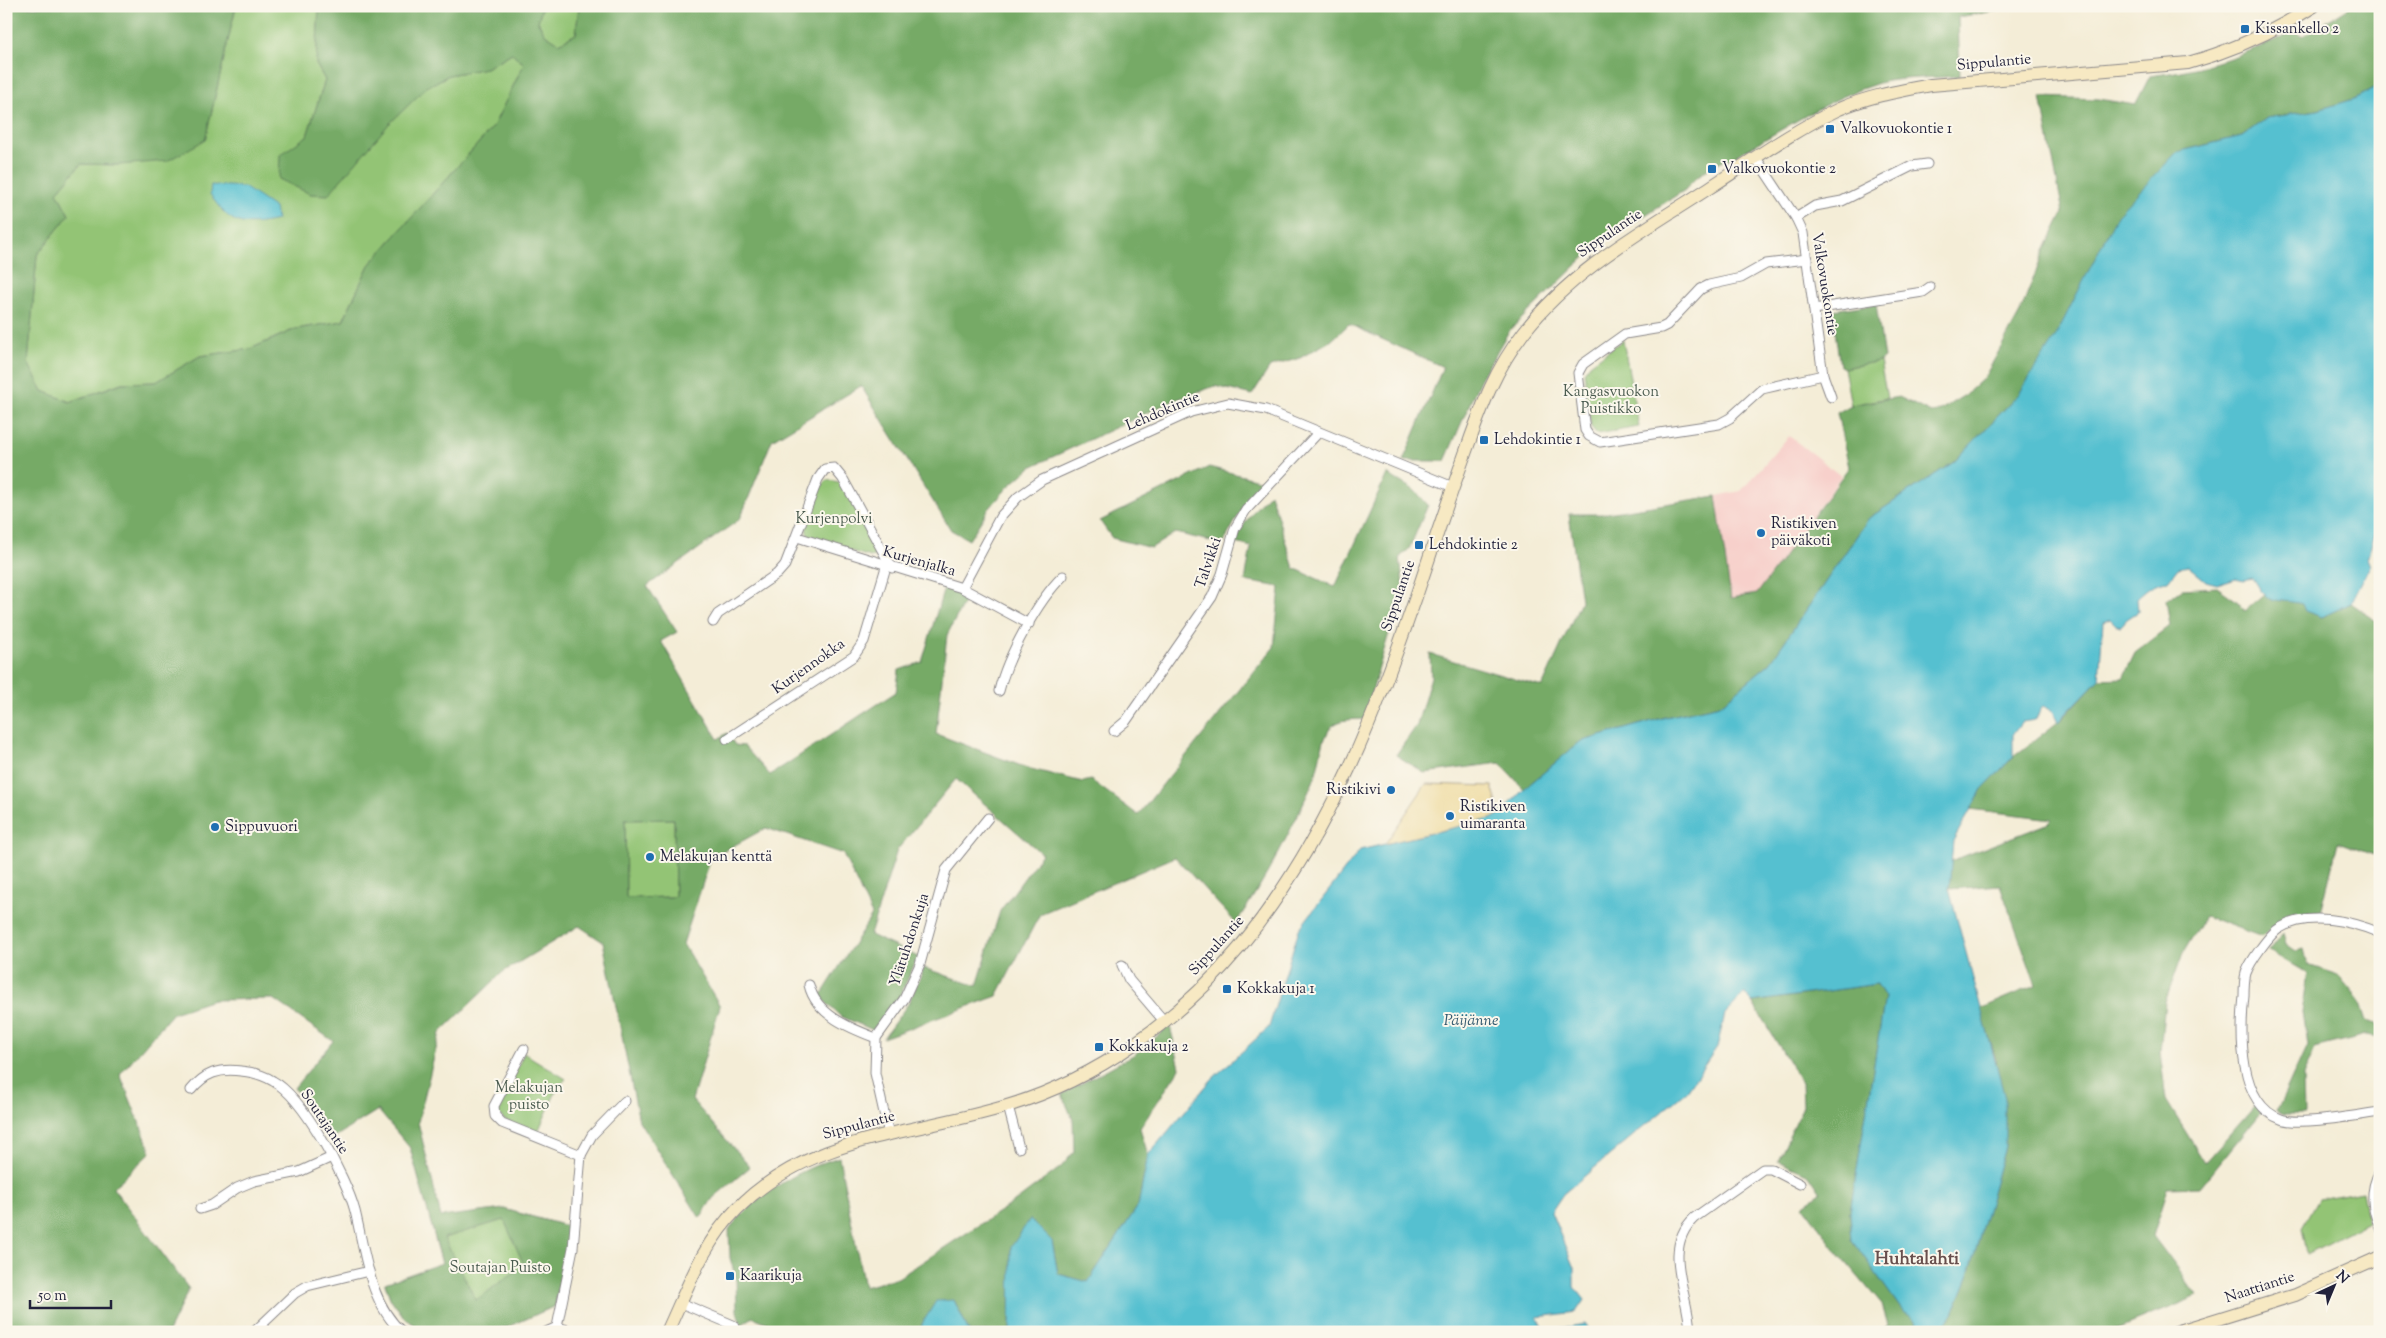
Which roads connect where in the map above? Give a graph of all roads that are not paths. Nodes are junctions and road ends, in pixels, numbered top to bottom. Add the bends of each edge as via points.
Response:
1 (2314, 6) edge
2 (1756, 158) junction
3 (1927, 164) dead end
4 (1796, 218) junction
5 (1807, 259) junction
6 (1930, 287) dead end
7 (1814, 309) junction
8 (1824, 376) junction
9 (1831, 397) dead end
10 (1318, 432) junction
11 (1453, 487) junction
12 (797, 538) junction
13 (889, 567) junction
14 (1063, 576) dead end
15 (962, 588) junction
16 (713, 622) dead end
17 (1030, 624) junction
18 (999, 691) dead end
19 (1114, 731) dead end
20 (728, 739) dead end
21 (988, 818) dead end
22 (2380, 933) edge
23 (1122, 965) dead end
24 (810, 985) dead end
25 (1164, 1021) junction
26 (876, 1038) junction
27 (524, 1049) dead end
28 (191, 1090) dead end
29 (625, 1101) dead end
30 (1008, 1106) junction
31 (2380, 1112) edge
32 (889, 1134) junction
33 (1019, 1148) dead end
34 (581, 1155) junction
35 (332, 1157) junction
36 (2380, 1171) edge
37 (1800, 1184) dead end
38 (200, 1209) dead end
39 (2380, 1228) edge
40 (2380, 1257) edge
41 (370, 1271) junction
42 (681, 1303) junction
43 (557, 1327) junction
44 (254, 1332) edge
45 (402, 1332) edge
46 (546, 1332) edge
47 (575, 1332) edge
48 (667, 1332) edge
49 (737, 1332) edge
50 (1690, 1332) edge
51 (2176, 1332) edge

1 - 2 street, Sippulantie via 2253,41 2188,62 1930,85 1888,92 1836,111
2 - 4 street, Valkovuokontie
2 - 11 street, Sippulantie via 1595,262 1555,296 1520,337 1488,387
3 - 4 street via 1912,166 1842,201 1815,206
4 - 5 street, Valkovuokontie via 1803,233
5 - 7 street, Valkovuokontie
5 - 8 street via 1766,264 1741,278 1709,285 1701,289 1667,325 1625,334 1583,364 1578,373 1585,430 1600,442 1719,424 1762,389
6 - 7 street via 1924,292
7 - 8 street, Valkovuokontie
8 - 9 street, Valkovuokontie
10 - 11 street, Lehdokintie
10 - 15 street, Lehdokintie via 1266,410 1244,405 1228,403 1191,412 1042,480 1018,497 1000,517
10 - 19 street, Talvikki via 1246,510 1235,528 1212,597 1126,721
11 - 25 street, Sippulantie via 1383,693 1324,823 1259,924 1209,980
12 - 13 street, Kurjenjalka
12 - 13 street via 818,479 825,469 834,468 843,479
12 - 16 street via 785,566 718,614
13 - 15 street, Kurjenjalka
13 - 20 street, Kurjennokka via 864,641 854,656
14 - 17 street via 1050,588
15 - 17 street, Kurjenjalka
17 - 18 street via 1004,673
21 - 26 street, Ylätuhdonkuja via 946,870 920,964 904,999
22 - 31 street via 2358,924 2331,921 2308,920 2278,928 2246,973 2240,1025 2246,1072 2260,1103 2282,1120
23 - 25 street via 1129,980
24 - 26 street via 812,996 827,1013 851,1029
25 - 30 street, Sippulantie via 1090,1072
26 - 32 street via 875,1073
27 - 34 street via 494,1106 495,1116 502,1123
28 - 35 street, Soutajantie via 200,1079 229,1069 252,1072 274,1081 290,1094
29 - 34 street via 592,1135
30 - 32 street, Sippulantie
30 - 33 street
32 - 42 street, Sippulantie via 823,1152 797,1164 756,1191 712,1240
34 - 43 street via 573,1248
35 - 38 street via 299,1172 254,1181
35 - 41 street, Soutajantie via 345,1182
36 - 39 street via 2372,1188 2374,1212
37 - 50 street via 1771,1169 1763,1169 1685,1226 1677,1260
40 - 51 street, Naattiantie via 2295,1295
41 - 44 street via 307,1286 295,1293
41 - 45 street, Soutajantie via 380,1302
42 - 48 street, Sippulantie
42 - 49 street via 733,1325
43 - 46 street
43 - 47 street

